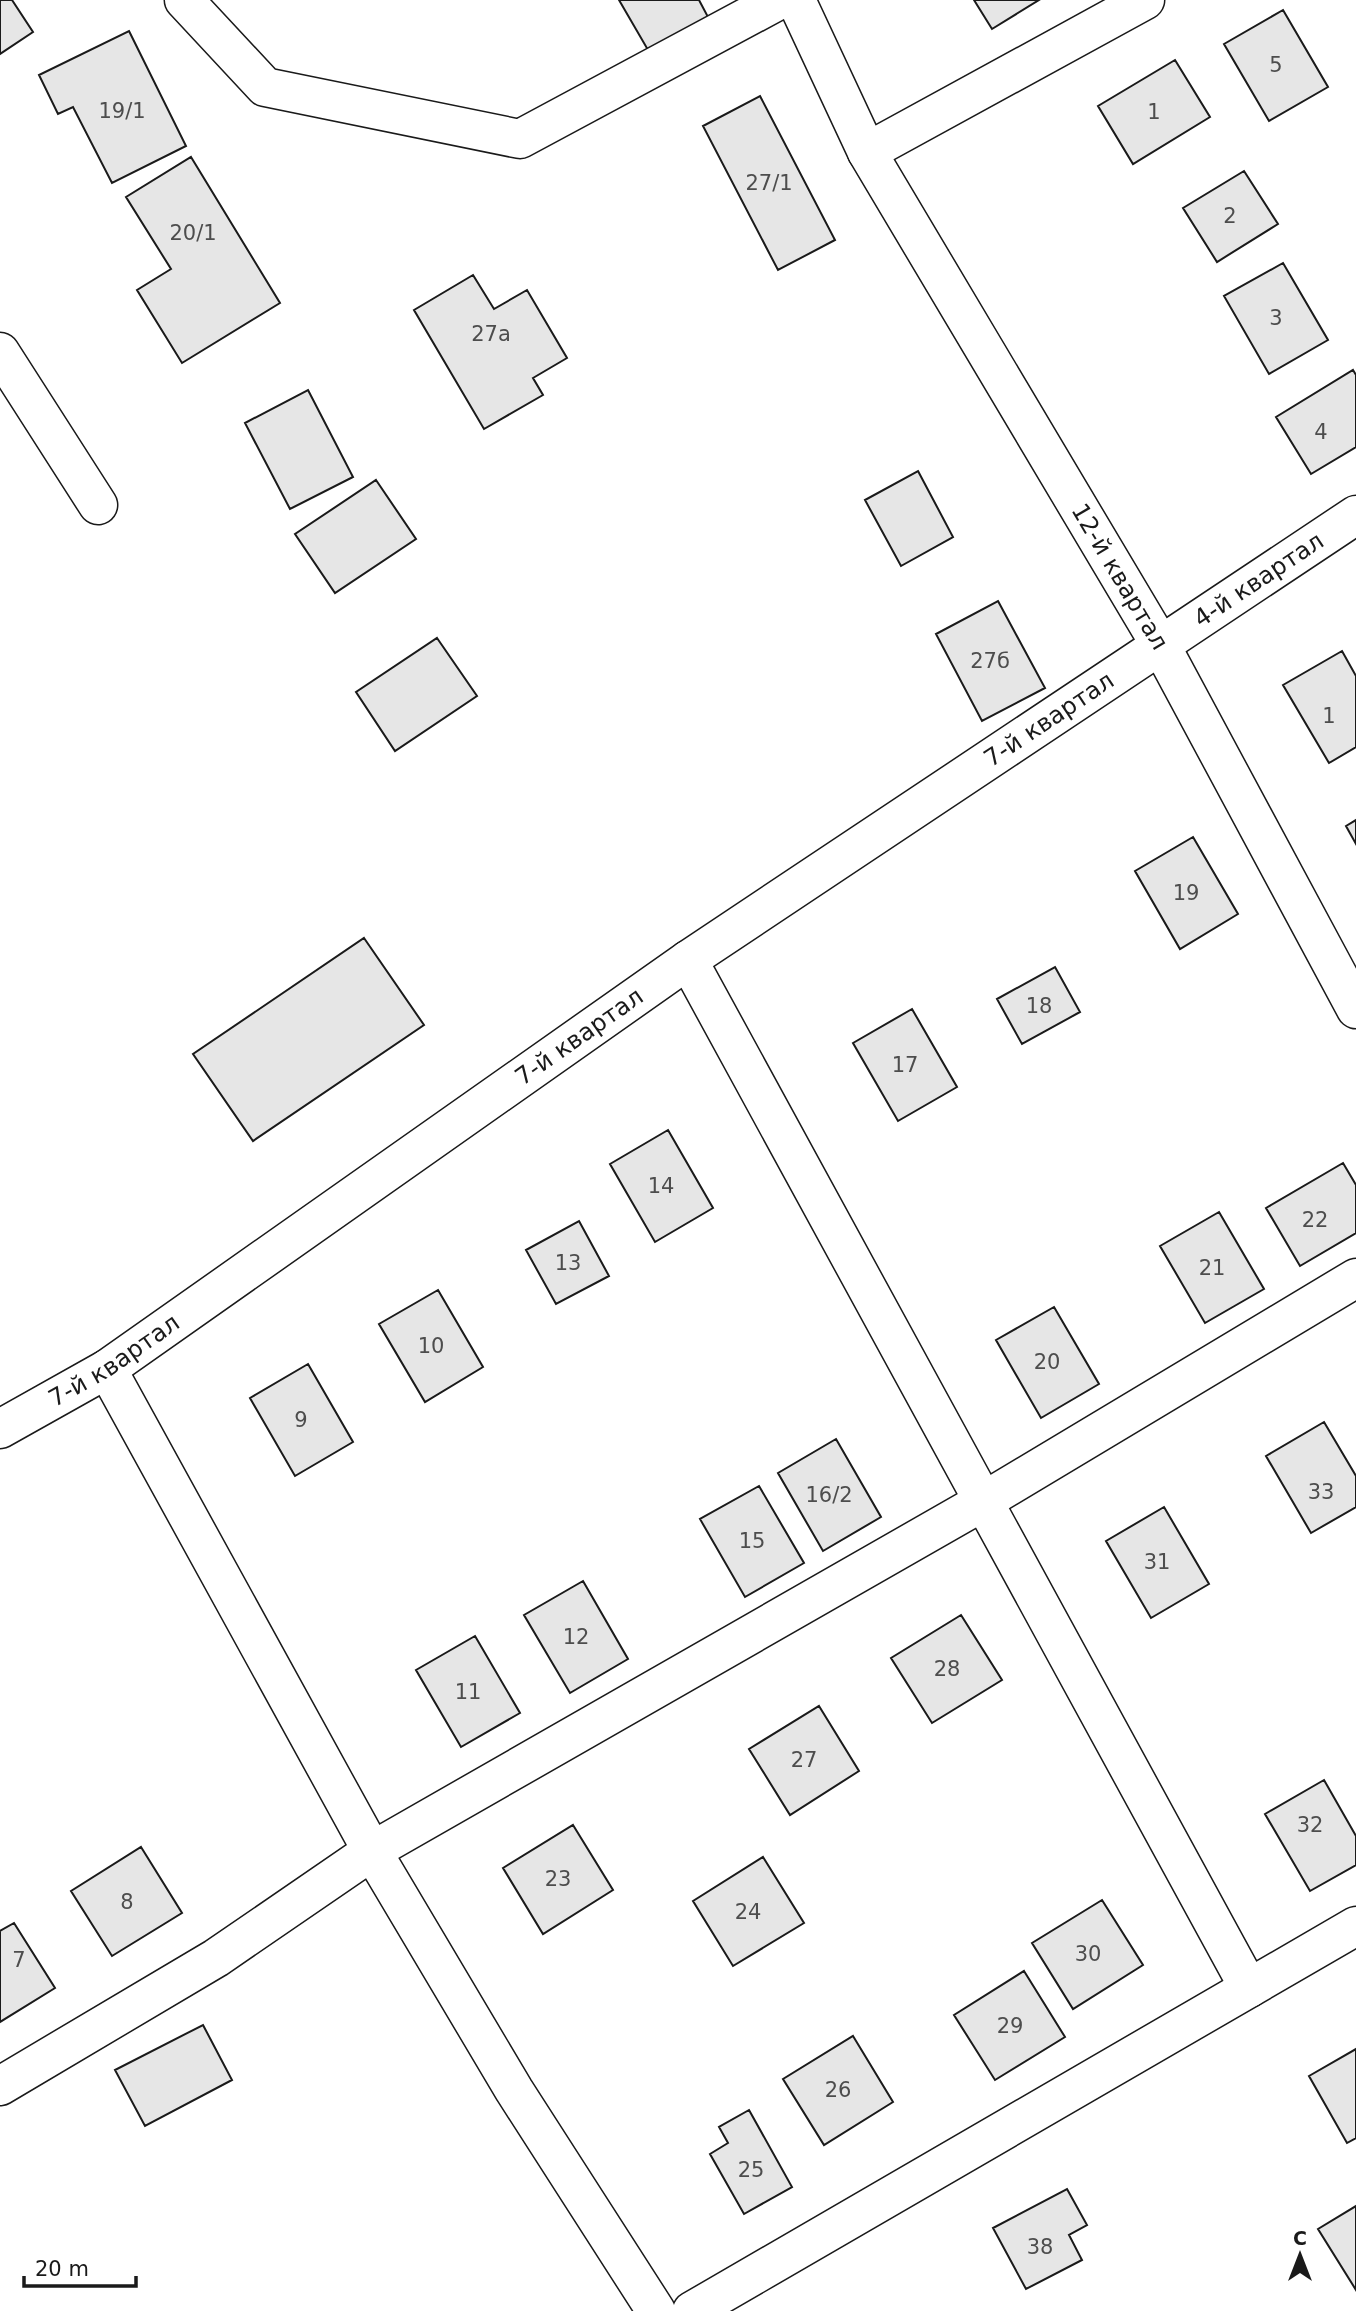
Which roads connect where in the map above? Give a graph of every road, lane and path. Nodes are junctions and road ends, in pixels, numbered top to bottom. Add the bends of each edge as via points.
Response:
1 (184, 0) edge
2 (779, 0) edge
3 (796, 0) edge
4 (1144, 0) edge
5 (867, 152) junction
6 (0, 352) edge
7 (98, 505) dead end
8 (1356, 515) edge
9 (1160, 646) junction
10 (688, 960) junction
11 (1356, 1009) edge
12 (1356, 1278) edge
13 (107, 1369) junction
14 (0, 1429) edge
15 (984, 1501) junction
16 (372, 1851) junction
17 (1356, 1926) edge
18 (1249, 1988) junction
19 (0, 2086) edge
20 (656, 2311) edge
21 (692, 2311) edge

1 - 2 street via 265,87 520,139
3 - 5 street, 12-й квартал
4 - 5 street
5 - 9 street, 12-й квартал
6 - 7 street
8 - 9 street, 4-й квартал
9 - 10 street, 7-й квартал
9 - 11 street, 12-й квартал
10 - 13 street, 7-й квартал
10 - 15 street
12 - 15 street
13 - 14 street, 7-й квартал
13 - 16 street
15 - 16 street
15 - 18 street
16 - 19 street via 216,1958
16 - 20 street via 514,2090
17 - 18 street
18 - 21 street

